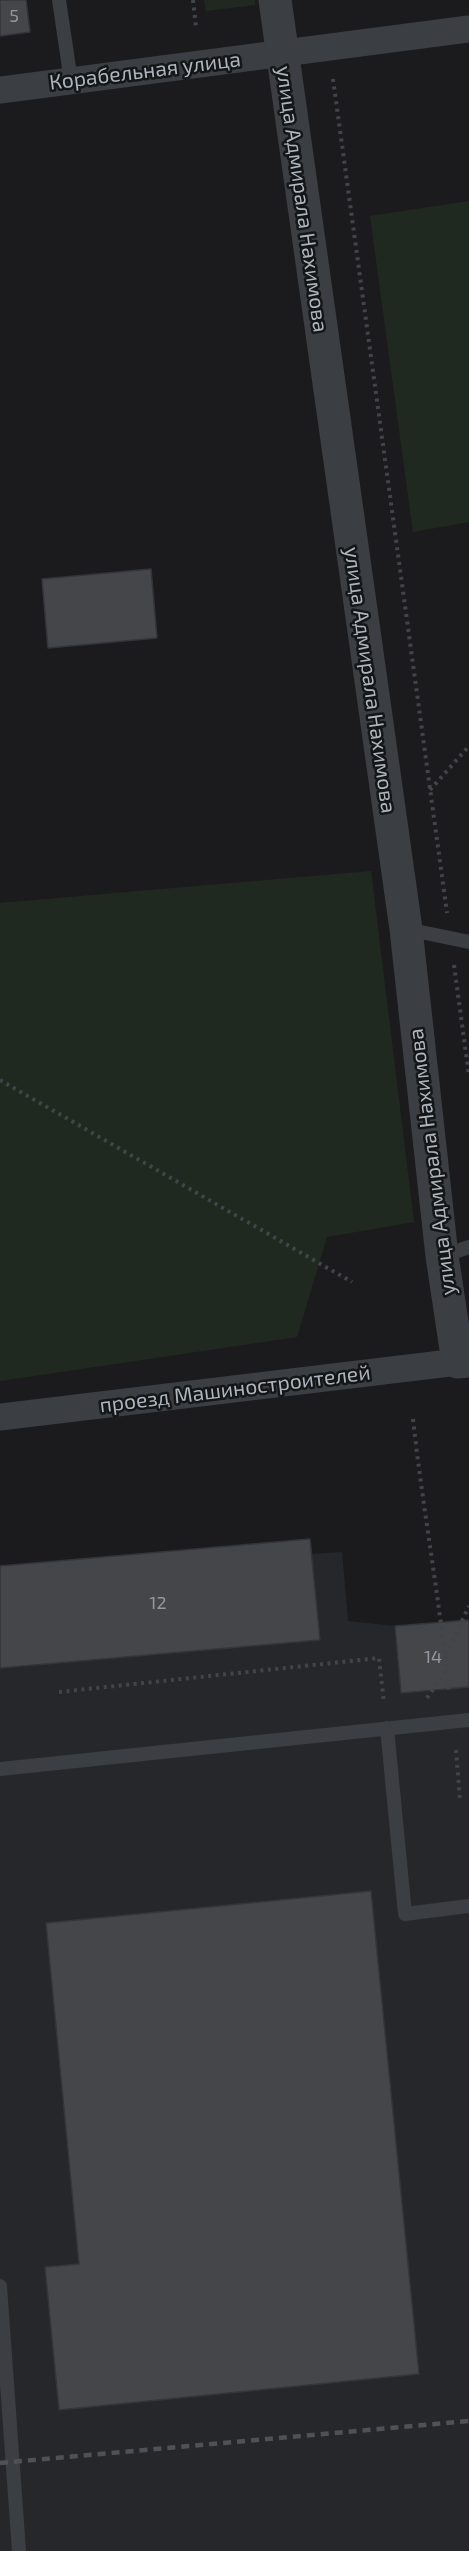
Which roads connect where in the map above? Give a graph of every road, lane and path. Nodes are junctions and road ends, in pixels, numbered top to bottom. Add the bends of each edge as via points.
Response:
1 (59, 0) edge
2 (193, 0) edge
3 (275, 0) edge
4 (196, 27) dead end
5 (469, 29) edge
6 (281, 53) junction
7 (332, 72) dead end
8 (71, 81) junction
9 (0, 90) edge
10 (469, 746) edge
11 (430, 790) junction
12 (406, 929) junction
13 (450, 938) junction
14 (469, 942) edge
15 (469, 1076) edge
16 (0, 1080) edge
17 (456, 1252) edge
18 (352, 1282) dead end
19 (463, 1361) edge
20 (0, 1417) edge
21 (413, 1419) dead end
22 (469, 1606) edge
23 (446, 1655) junction
24 (447, 1669) junction
25 (59, 1692) dead end
26 (449, 1693) dead end
27 (422, 1706) dead end
28 (385, 1709) dead end
29 (469, 1720) edge
30 (387, 1728) junction
31 (456, 1750) dead end
32 (0, 1769) edge
33 (460, 1800) dead end
34 (469, 1906) edge
35 (0, 2286) edge
36 (19, 2551) edge

1 - 8 lane
2 - 4 path
3 - 6 street, улица Адмирала Нахимова
5 - 6 street, Корабельная улица
6 - 8 street, Корабельная улица
6 - 12 street, улица Адмирала Нахимова
7 - 11 path
8 - 9 street, Корабельная улица
10 - 11 path
11 - 13 path
12 - 13 lane
12 - 17 street, улица Адмирала Нахимова
13 - 14 lane
13 - 15 path
16 - 18 path
17 - 19 street, улица Адмирала Нахимова
19 - 20 street, проезд Машиностроителей
21 - 23 path
22 - 23 path
23 - 24 path
24 - 26 path
24 - 27 path
25 - 28 path via 379,1658
29 - 30 lane
30 - 32 lane
30 - 34 lane via 405,1914
31 - 33 path
35 - 36 lane

